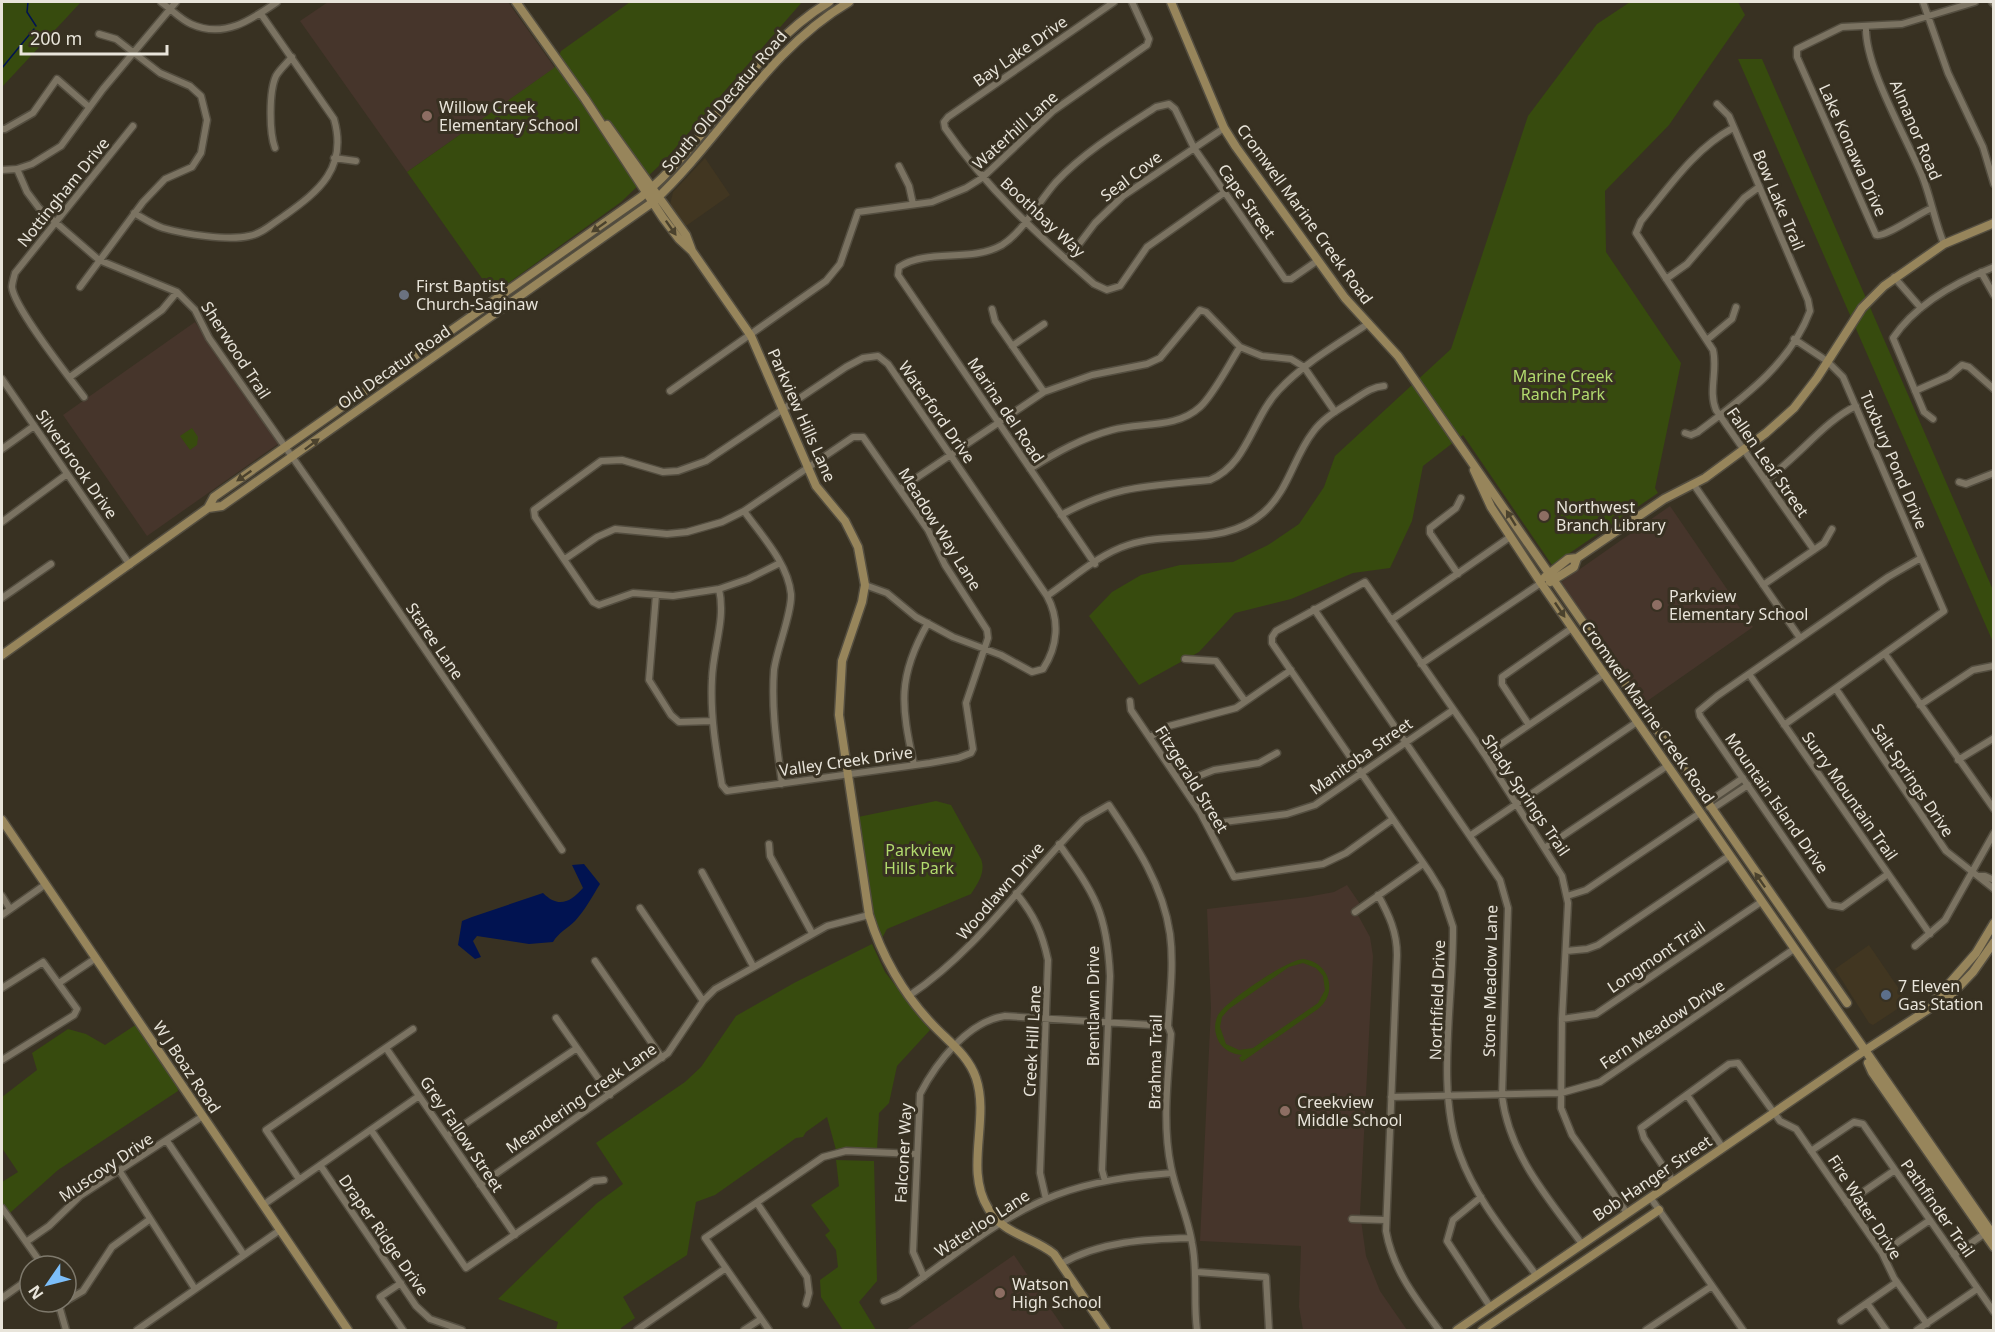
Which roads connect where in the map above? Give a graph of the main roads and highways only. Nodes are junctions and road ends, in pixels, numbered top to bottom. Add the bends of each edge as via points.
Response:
1 (516, 2) edge
2 (829, 2) edge
3 (849, 2) edge
4 (1171, 2) edge
5 (732, 96) junction
6 (585, 99) junction
7 (741, 104) junction
8 (640, 167) junction
9 (670, 169) junction
10 (649, 190) junction
11 (656, 199) junction
12 (1994, 223) edge
13 (347, 404) junction
14 (354, 414) junction
15 (1465, 451) junction
16 (208, 508) junction
17 (1577, 558) junction
18 (1548, 573) junction
19 (1553, 581) junction
20 (1541, 583) junction
21 (2, 655) edge
22 (1612, 668) junction
23 (1604, 674) junction
24 (1709, 807) junction
25 (1700, 813) junction
26 (2, 820) edge
27 (1994, 923) edge
28 (1794, 928) junction
29 (1994, 942) edge
30 (1815, 981) junction
31 (1847, 1003) dead end
32 (1924, 1011) junction
33 (1864, 1051) junction
34 (1659, 1210) road end
35 (1994, 1236) edge
36 (1994, 1247) edge
37 (348, 1330) edge
38 (1106, 1330) edge
39 (1459, 1330) edge
40 (1482, 1330) edge

1 - 6 main road
2 - 5 main road, South Old Decatur Road via 794,27
3 - 7 main road, South Old Decatur Road via 806,31
4 - 15 main road, Cromwell Marine Creek Road via 1224,128 1317,261 1400,359
5 - 7 main road
5 - 9 main road, South Old Decatur Road
6 - 8 main road
6 - 10 main road
7 - 11 main road, South Old Decatur Road
8 - 9 main road via 654,174
8 - 10 main road
9 - 10 main road, South Old Decatur Road
10 - 11 main road, Parkview Hills Lane
10 -> 13 main road, Old Decatur Road
11 - 14 main road, Old Decatur Road
11 - 38 main road, Parkview Hills Lane via 687,235 692,251 751,336 808,468 824,498 852,533 862,564 865,585 839,677 839,715 869,915 877,940 910,995 933,1026 969,1062 976,1078 981,1099 977,1176 981,1196 1000,1224 1045,1247 1061,1264
12 - 17 main road via 1944,244 1894,277 1862,308 1794,408 1694,484
13 - 14 main road
13 -> 16 main road, Old Decatur Road via 214,497
16 -> 14 main road, Old Decatur Road via 222,506
18 -> 15 main road, Cromwell Marine Creek Road
15 - 20 main road, Cromwell Marine Creek Road via 1491,507
16 - 21 main road, Old Decatur Road
17 - 18 main road via 1568,559
17 - 19 main road via 1574,567
18 - 19 main road, Cromwell Marine Creek Road
18 - 20 main road
19 - 20 main road
19 - 22 main road, Cromwell Marine Creek Road
20 -> 23 main road, Cromwell Marine Creek Road
22 - 23 main road
22 - 24 main road, Cromwell Marine Creek Road
23 - 25 main road, Cromwell Marine Creek Road
24 - 25 main road
28 -> 24 main road, Cromwell Marine Creek Road
25 - 30 main road, Cromwell Marine Creek Road
26 - 37 main road, W J Boaz Road
27 - 32 main road via 1976,953
28 - 30 main road, Cromwell Marine Creek Road
28 - 31 main road, Cromwell Marine Creek Road
29 - 32 main road via 1952,994
30 - 33 main road, Cromwell Marine Creek Road
32 - 33 main road, Bob Hanger Street
33 - 35 main road, Cromwell Marine Creek Road
33 - 36 main road, Cromwell Marine Creek Road via 1872,1072
33 - 39 main road, Bob Hanger Street
34 - 40 main road, Bob Hanger Street

